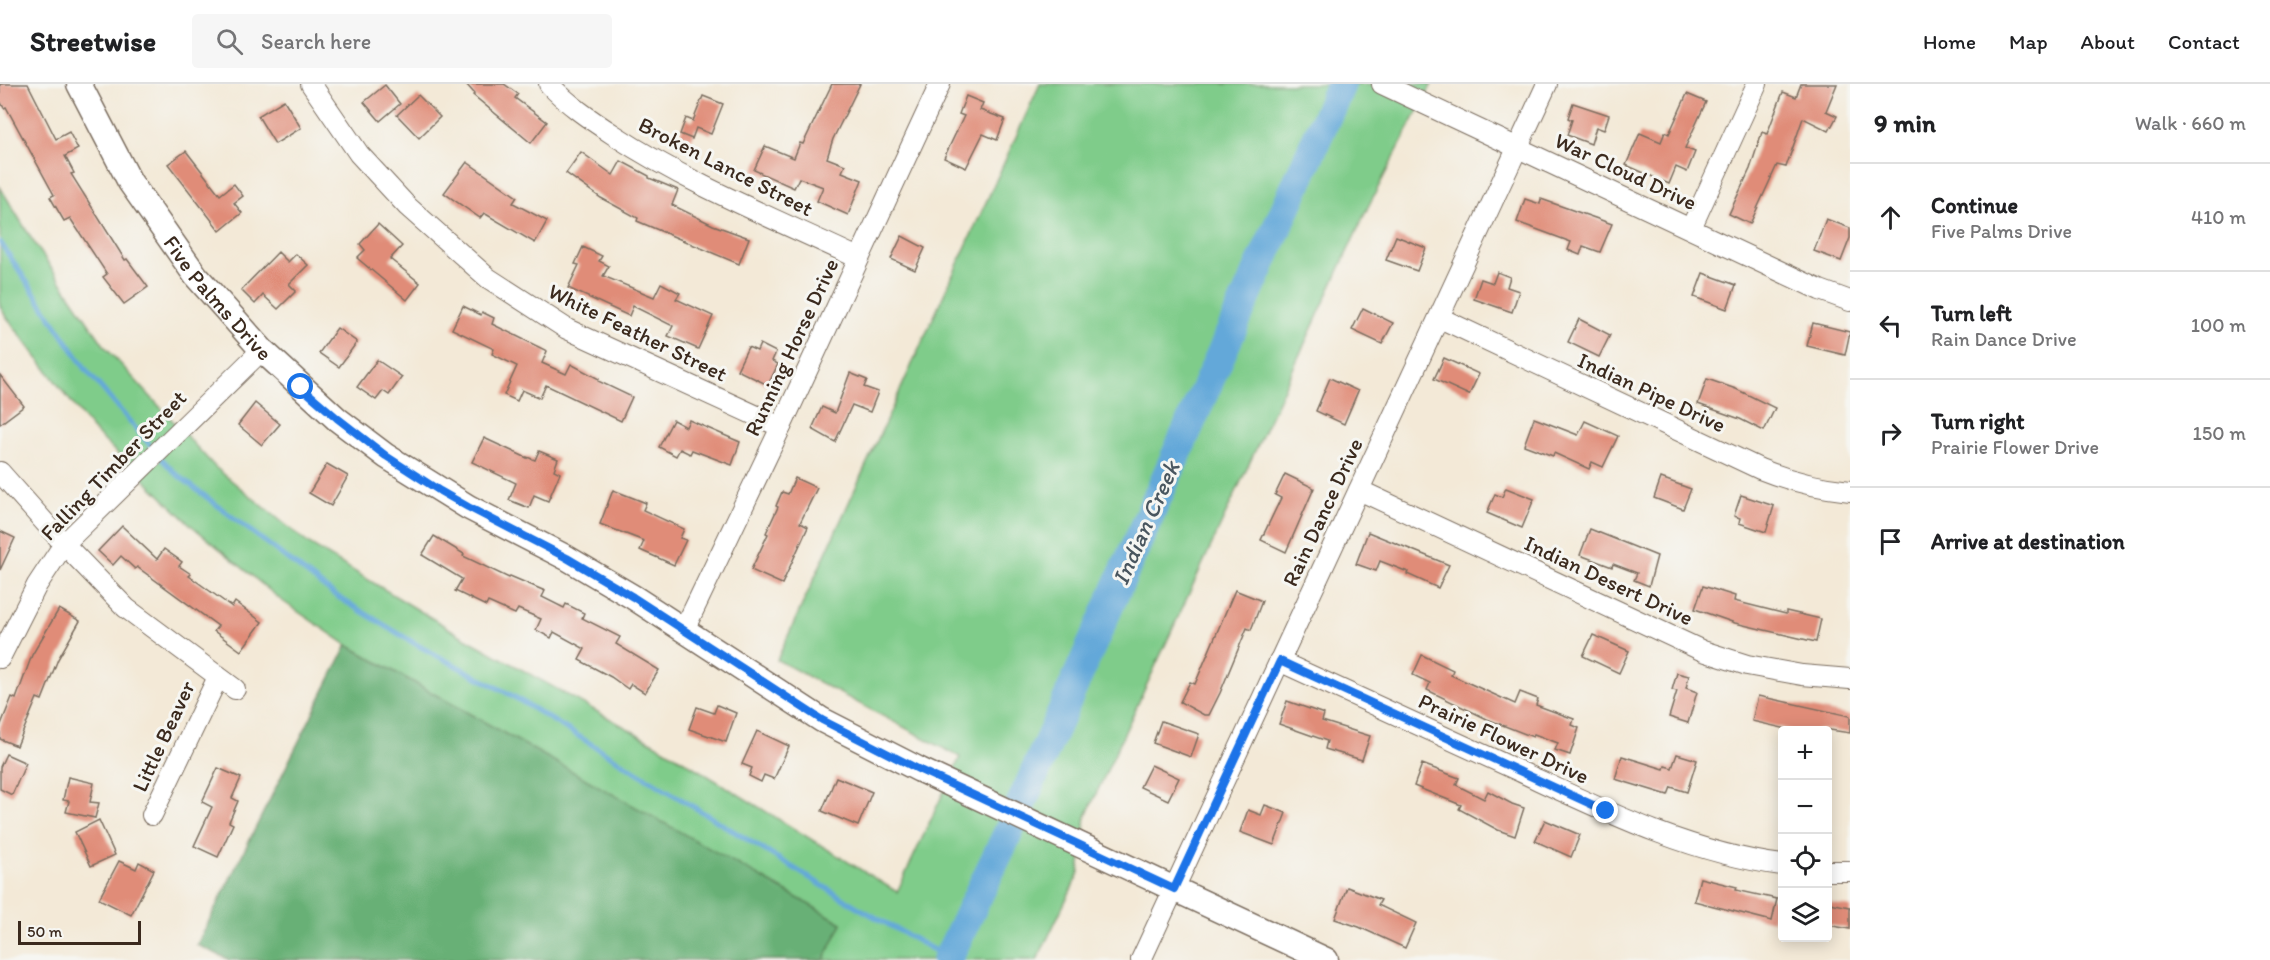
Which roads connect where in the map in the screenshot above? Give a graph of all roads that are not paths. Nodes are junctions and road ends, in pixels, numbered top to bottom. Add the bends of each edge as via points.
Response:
1 (78, 84) edge
2 (311, 84) edge
3 (549, 84) edge
4 (1382, 84) edge
5 (1547, 84) edge
6 (1757, 84) edge
7 (935, 86) edge
8 (1518, 147) junction
9 (1691, 228) junction
10 (858, 258) junction
11 (1850, 301) edge
12 (1440, 318) junction
13 (262, 350) junction
14 (781, 428) junction
15 (0, 472) edge
16 (1359, 490) junction
17 (1850, 491) edge
18 (64, 544) junction
19 (684, 630) junction
20 (0, 658) edge
21 (1280, 661) junction
22 (218, 677) junction
23 (1850, 679) edge
24 (236, 689) dead end
25 (152, 815) dead end
26 (1778, 864) edge
27 (1832, 871) edge
28 (1850, 872) edge
29 (1174, 889) junction
30 (1141, 960) edge
31 (1326, 960) edge

1 - 13 street, Five Palms Drive via 130,182 176,250
2 - 14 street, White Feather Street via 359,154 407,206 488,278 567,329
3 - 10 street, Broken Lance Street via 592,121 642,153
4 - 8 street, War Cloud Drive
5 - 8 street, Rain Dance Drive
6 - 9 street
7 - 10 street, Running Horse Drive
8 - 9 street, War Cloud Drive
8 - 12 street, Rain Dance Drive
9 - 11 street, War Cloud Drive
10 - 14 street, Running Horse Drive
12 - 16 street, Rain Dance Drive
12 - 17 street, Indian Pipe Drive via 1760,469 1821,488
13 - 18 street, Falling Timber Street
13 - 19 street, Five Palms Drive via 386,456 468,507 567,558
14 - 19 street, Running Horse Drive
15 - 18 street
16 - 21 street, Rain Dance Drive
16 - 23 street, Indian Desert Drive via 1703,651 1747,665
18 - 20 street, Falling Timber Street via 37,585
18 - 22 street via 126,608
19 - 29 street, Five Palms Drive via 822,720
21 - 26 street, Prairie Flower Drive via 1668,837
21 - 29 street, Rain Dance Drive
22 - 24 street
22 - 25 street, Little Beaver
27 - 28 street
29 - 30 street, Rain Dance Drive
29 - 31 street, Five Palms Drive

